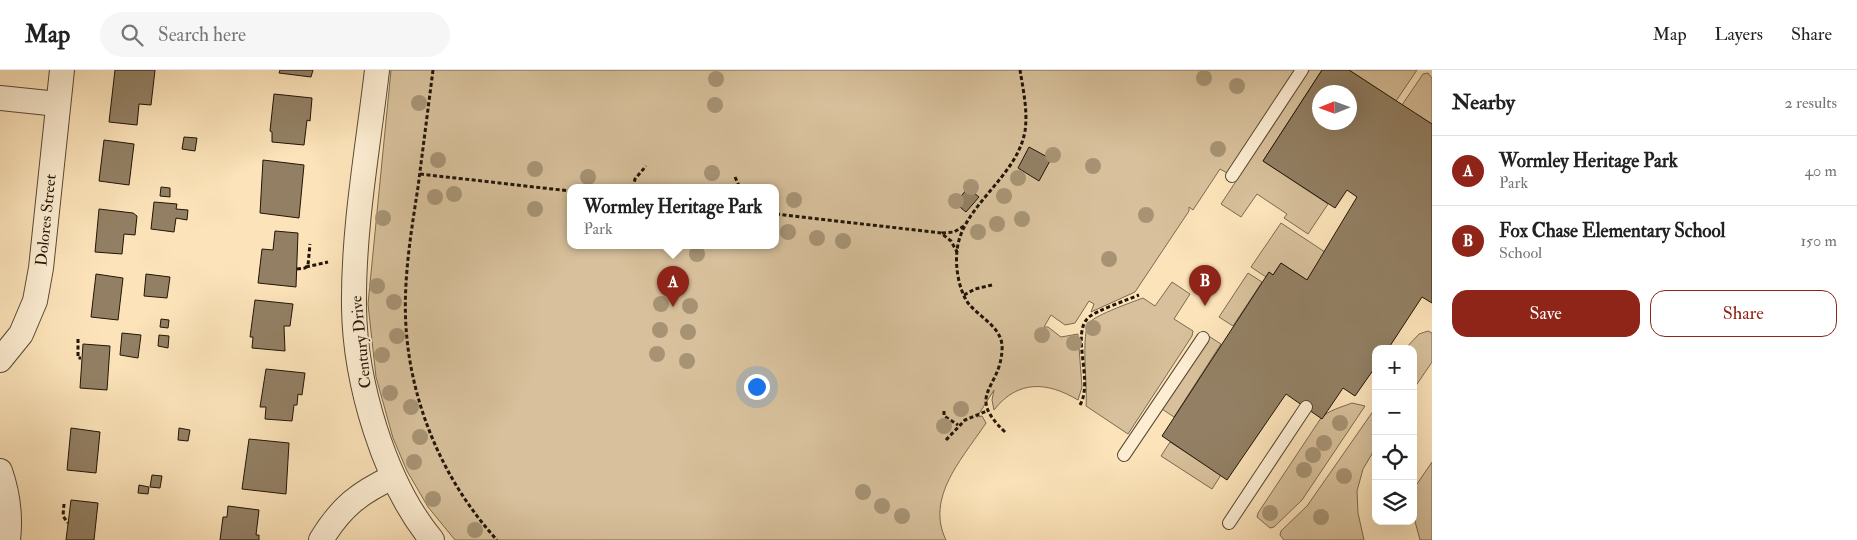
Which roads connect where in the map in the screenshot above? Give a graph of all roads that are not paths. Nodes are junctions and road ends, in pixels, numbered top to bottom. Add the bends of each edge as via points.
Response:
1 (62, 70) edge
2 (377, 70) edge
3 (1302, 70) edge
4 (0, 98) edge
5 (58, 104) junction
6 (1232, 176) dead end
7 (1203, 338) dead end
8 (0, 360) edge
9 (1306, 407) dead end
10 (1124, 455) dead end
11 (0, 471) edge
12 (393, 477) junction
13 (1229, 524) dead end
14 (8, 540) edge
15 (321, 540) edge
16 (432, 540) edge

1 - 5 street, Dolores Street
2 - 12 street, Century Drive via 358,230 354,308 363,386
3 - 6 lane
4 - 5 street
5 - 8 street, Dolores Street via 41,268 34,301 21,334
7 - 10 lane
9 - 13 lane
11 - 14 street via 8,492
12 - 15 street via 350,502 333,519
12 - 16 street, Century Drive

